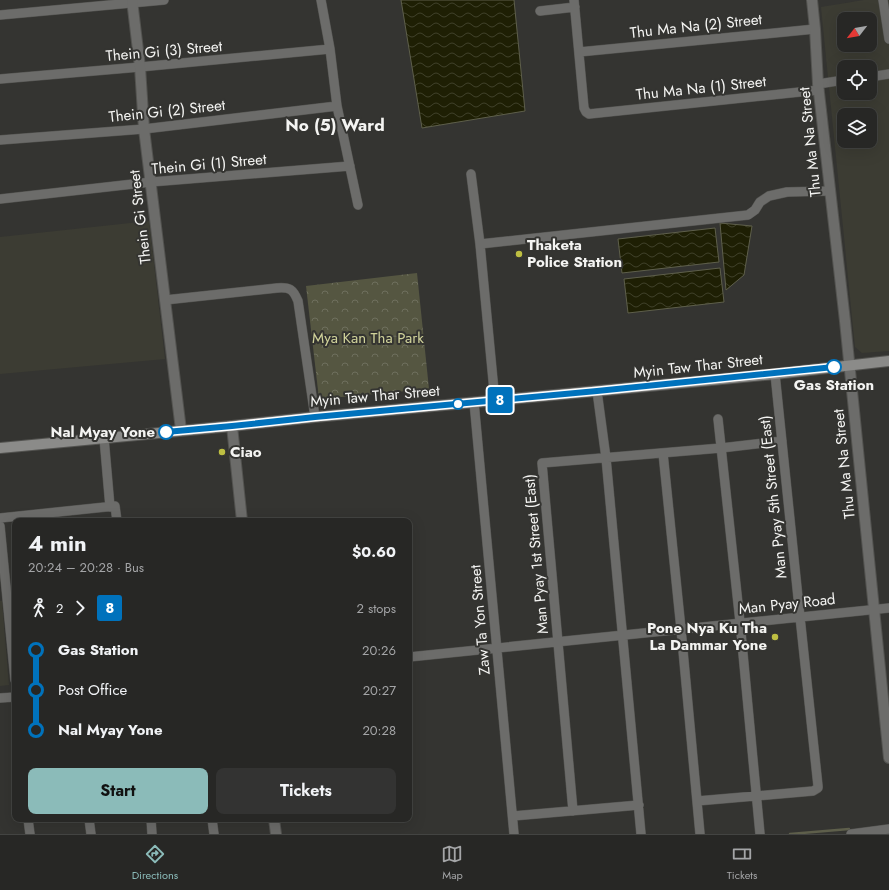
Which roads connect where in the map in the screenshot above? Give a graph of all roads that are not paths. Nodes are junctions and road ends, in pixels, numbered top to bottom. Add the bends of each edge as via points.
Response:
1 (164, 0) edge
2 (321, 0) edge
3 (815, 0) edge
4 (883, 0) edge
5 (132, 2) edge
6 (574, 4) edge
7 (540, 11) dead end
8 (0, 15) edge
9 (815, 29) junction
10 (889, 39) edge
11 (330, 49) junction
12 (579, 52) junction
13 (140, 67) junction
14 (889, 74) edge
15 (877, 76) edge
16 (0, 79) edge
17 (837, 82) edge
18 (818, 87) junction
19 (337, 106) junction
20 (144, 129) junction
21 (0, 140) edge
22 (350, 166) junction
23 (471, 174) dead end
24 (151, 182) junction
25 (830, 191) junction
26 (0, 199) edge
27 (358, 205) dead end
28 (480, 244) junction
29 (165, 300) junction
30 (889, 361) edge
31 (849, 366) junction
32 (775, 374) junction
33 (597, 391) junction
34 (495, 401) junction
35 (474, 402) junction
36 (315, 417) junction
37 (718, 419) dead end
38 (232, 426) junction
39 (181, 430) junction
40 (104, 438) junction
41 (782, 441) junction
42 (0, 448) edge
43 (721, 448) junction
44 (663, 453) junction
45 (606, 458) junction
46 (113, 507) junction
47 (58, 517) edge
48 (0, 518) edge
49 (116, 518) edge
50 (242, 518) edge
51 (0, 526) edge
52 (889, 608) edge
53 (874, 610) junction
54 (800, 616) junction
55 (740, 622) junction
56 (681, 629) junction
57 (623, 635) junction
58 (558, 641) junction
59 (497, 648) junction
60 (12, 649) edge
61 (412, 657) edge
62 (12, 697) edge
63 (0, 698) edge
64 (889, 758) edge
65 (756, 796) junction
66 (697, 801) junction
67 (639, 805) junction
68 (574, 811) junction
69 (512, 816) junction
70 (28, 822) edge
71 (89, 822) edge
72 (151, 822) edge
73 (212, 822) edge
74 (274, 822) edge
75 (889, 829) edge
76 (30, 834) edge
77 (91, 834) edge
78 (152, 834) edge
79 (214, 834) edge
80 (276, 834) edge
81 (514, 834) edge
82 (641, 834) edge
83 (700, 834) edge
84 (760, 834) edge
85 (851, 834) edge

1 - 5 street
2 - 11 street
3 - 9 street, Thu Ma Na Street
4 - 10 street
5 - 8 street
5 - 13 street, Thein Gi Street
6 - 7 street
6 - 12 street
9 - 12 street, Thu Ma Na (2) Street
9 - 18 street, Thu Ma Na Street
11 - 13 street, Thein Gi (3) Street
11 - 19 street
12 - 18 street, Thu Ma Na (1) Street via 584,108 589,114
13 - 16 street, Thein Gi (3) Street
13 - 20 street, Thein Gi Street
14 - 15 street
17 - 18 street, Thu Ma Na (1) Street
18 - 25 street, Thu Ma Na Street
19 - 20 street, Thein Gi (2) Street
19 - 22 street
20 - 21 street, Thein Gi (2) Street
20 - 24 street, Thein Gi Street
22 - 24 street, Thein Gi (1) Street
22 - 27 street
23 - 28 street
24 - 26 street, Thein Gi (1) Street
24 - 29 street, Thein Gi Street
25 - 28 street via 787,192 769,196 748,215
25 - 31 street, Thu Ma Na Street
28 - 34 street
29 - 36 street via 277,288 288,288 295,293
29 - 39 street, Thein Gi Street
30 - 31 main road, Myin Taw Thar Street
31 - 32 main road, Myin Taw Thar Street
31 - 53 street, Thu Ma Na Street
32 - 33 main road, Myin Taw Thar Street
32 - 41 street, Man Pyay 5th Street (East)
33 - 34 main road, Myin Taw Thar Street
33 - 45 street
34 - 35 main road, Myin Taw Thar Street
35 - 36 main road, Myin Taw Thar Street
35 - 59 street, Zaw Ta Yon Street
36 - 38 main road, Myin Taw Thar Street
37 - 43 street
38 - 39 main road, Myin Taw Thar Street
38 - 50 street
39 - 40 main road, Myin Taw Thar Street
40 - 42 main road, Myin Taw Thar Street
40 - 46 street
41 - 43 street
41 - 54 street, Man Pyay 5th Street (East)
43 - 44 street
43 - 55 street
44 - 45 street
44 - 56 street
45 - 57 street
45 - 58 street, Man Pyay 1st Street (East) via 542,463
46 - 47 street
46 - 49 street
47 - 48 street
51 - 60 street
52 - 53 street, Man Pyay Road
53 - 54 street, Man Pyay Road
53 - 64 street, Thu Ma Na Street
54 - 55 street, Man Pyay Road
54 - 65 street, Man Pyay 5th Street (East) via 818,788 813,791
55 - 56 street, Man Pyay Road
55 - 65 street
56 - 57 street, Man Pyay Road
56 - 66 street
57 - 58 street, Man Pyay Road
57 - 67 street
58 - 59 street, Man Pyay Road
58 - 68 street, Man Pyay 1st Street (East)
59 - 61 street, Man Pyay Road
59 - 69 street, Zaw Ta Yon Street
62 - 63 street
65 - 66 street
65 - 84 street
66 - 83 street
67 - 68 street
67 - 82 street
68 - 69 street
69 - 81 street, Zaw Ta Yon Street
70 - 76 street
71 - 77 street
72 - 78 street
73 - 79 street
74 - 80 street
75 - 85 street

